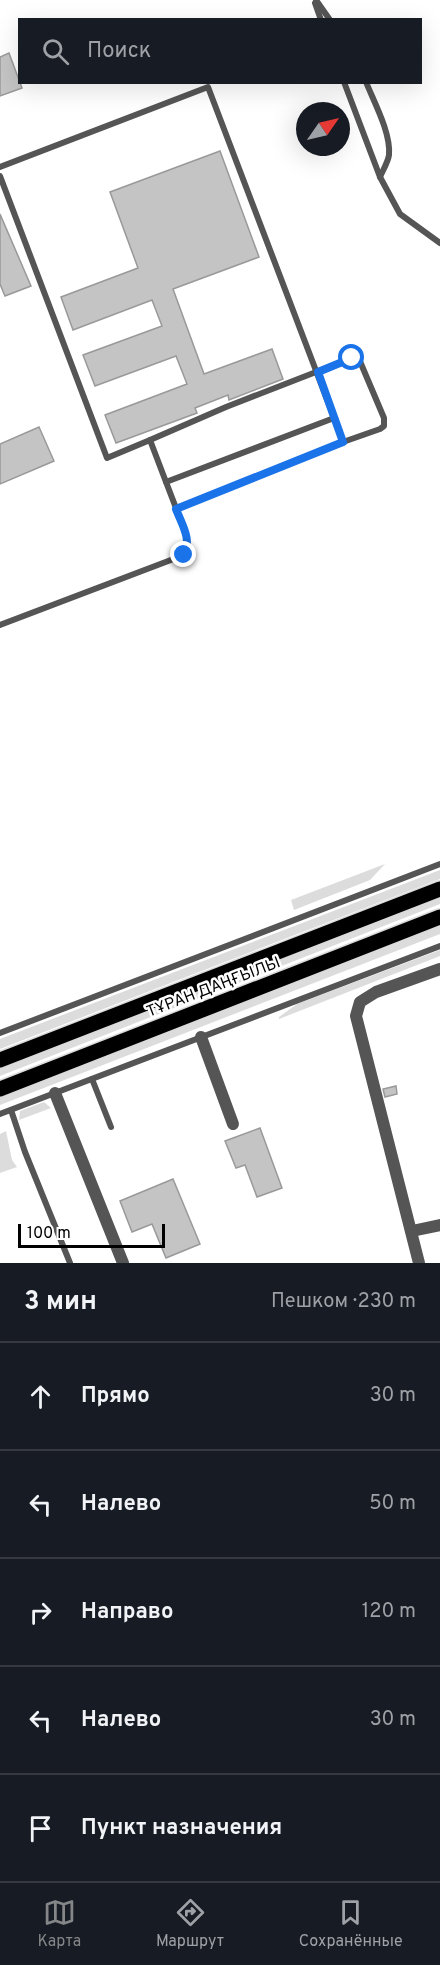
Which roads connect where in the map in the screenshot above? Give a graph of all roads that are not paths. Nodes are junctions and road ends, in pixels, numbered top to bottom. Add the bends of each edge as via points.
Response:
1 (314, 0) edge
2 (320, 18) edge
3 (328, 18) edge
4 (345, 84) edge
5 (367, 84) edge
6 (0, 167) edge
7 (0, 176) edge
8 (380, 177) junction
9 (440, 243) edge
10 (318, 372) junction
11 (334, 418) junction
12 (150, 440) junction
13 (343, 442) junction
14 (166, 482) junction
15 (176, 509) junction
16 (0, 625) edge
17 (440, 864) edge
18 (440, 889) edge
19 (440, 917) edge
20 (440, 946) edge
21 (440, 969) edge
22 (0, 1033) edge
23 (201, 1037) junction
24 (0, 1060) edge
25 (92, 1079) junction
26 (0, 1089) edge
27 (55, 1093) junction
28 (11, 1110) junction
29 (0, 1114) edge
30 (233, 1124) dead end
31 (111, 1127) dead end
32 (440, 1225) edge
33 (412, 1231) junction
34 (70, 1263) edge
35 (123, 1263) edge
36 (419, 1263) edge

1 - 2 lane
1 - 3 lane
4 - 8 lane
5 - 8 lane via 387,139 389,156
6 - 10 lane via 208,87
7 - 12 lane via 107,458
8 - 9 lane via 400,214
10 - 11 lane
10 - 12 lane
10 - 13 lane via 352,358 359,359 384,418 380,429
11 - 13 lane
11 - 14 lane
12 - 14 lane
13 - 15 lane
14 - 15 lane
15 - 16 lane via 186,534 188,547 184,555
17 - 22 lane
18 - 24 main road, ТҰРАН ДАҢҒЫЛЫ
19 - 26 main road, ТҰРАН ДАҢҒЫЛЫ
20 - 23 lane
21 - 33 street via 376,992 360,1002 356,1016
23 - 25 lane
23 - 30 street
25 - 27 lane
25 - 31 lane
27 - 28 lane
27 - 35 street
28 - 29 lane
28 - 34 lane
32 - 33 street
33 - 36 street

